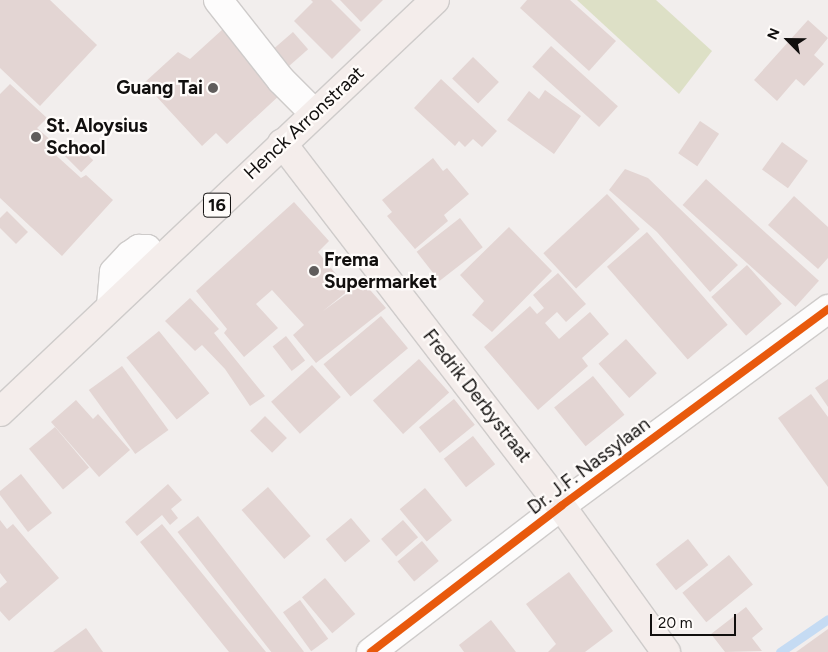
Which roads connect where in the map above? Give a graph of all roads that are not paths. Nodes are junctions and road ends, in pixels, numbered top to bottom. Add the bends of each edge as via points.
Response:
1 (218, 0) edge
2 (435, 0) edge
3 (314, 113) junction
4 (282, 143) junction
5 (828, 309) edge
6 (0, 412) edge
7 (561, 506) junction
8 (371, 652) edge
9 (666, 652) edge

1 - 3 street via 281,80
2 - 3 main road, Henck Arronstraat / 16
3 - 4 main road, Henck Arronstraat / 16
4 - 6 main road, Henck Arronstraat / 16
4 - 7 main road, Fredrik Derbystraat
5 - 7 street, Dr. J.F. Nassylaan
7 - 8 street, Dr. J.F. Nassylaan
7 - 9 main road, Fredrik Derbystraat

